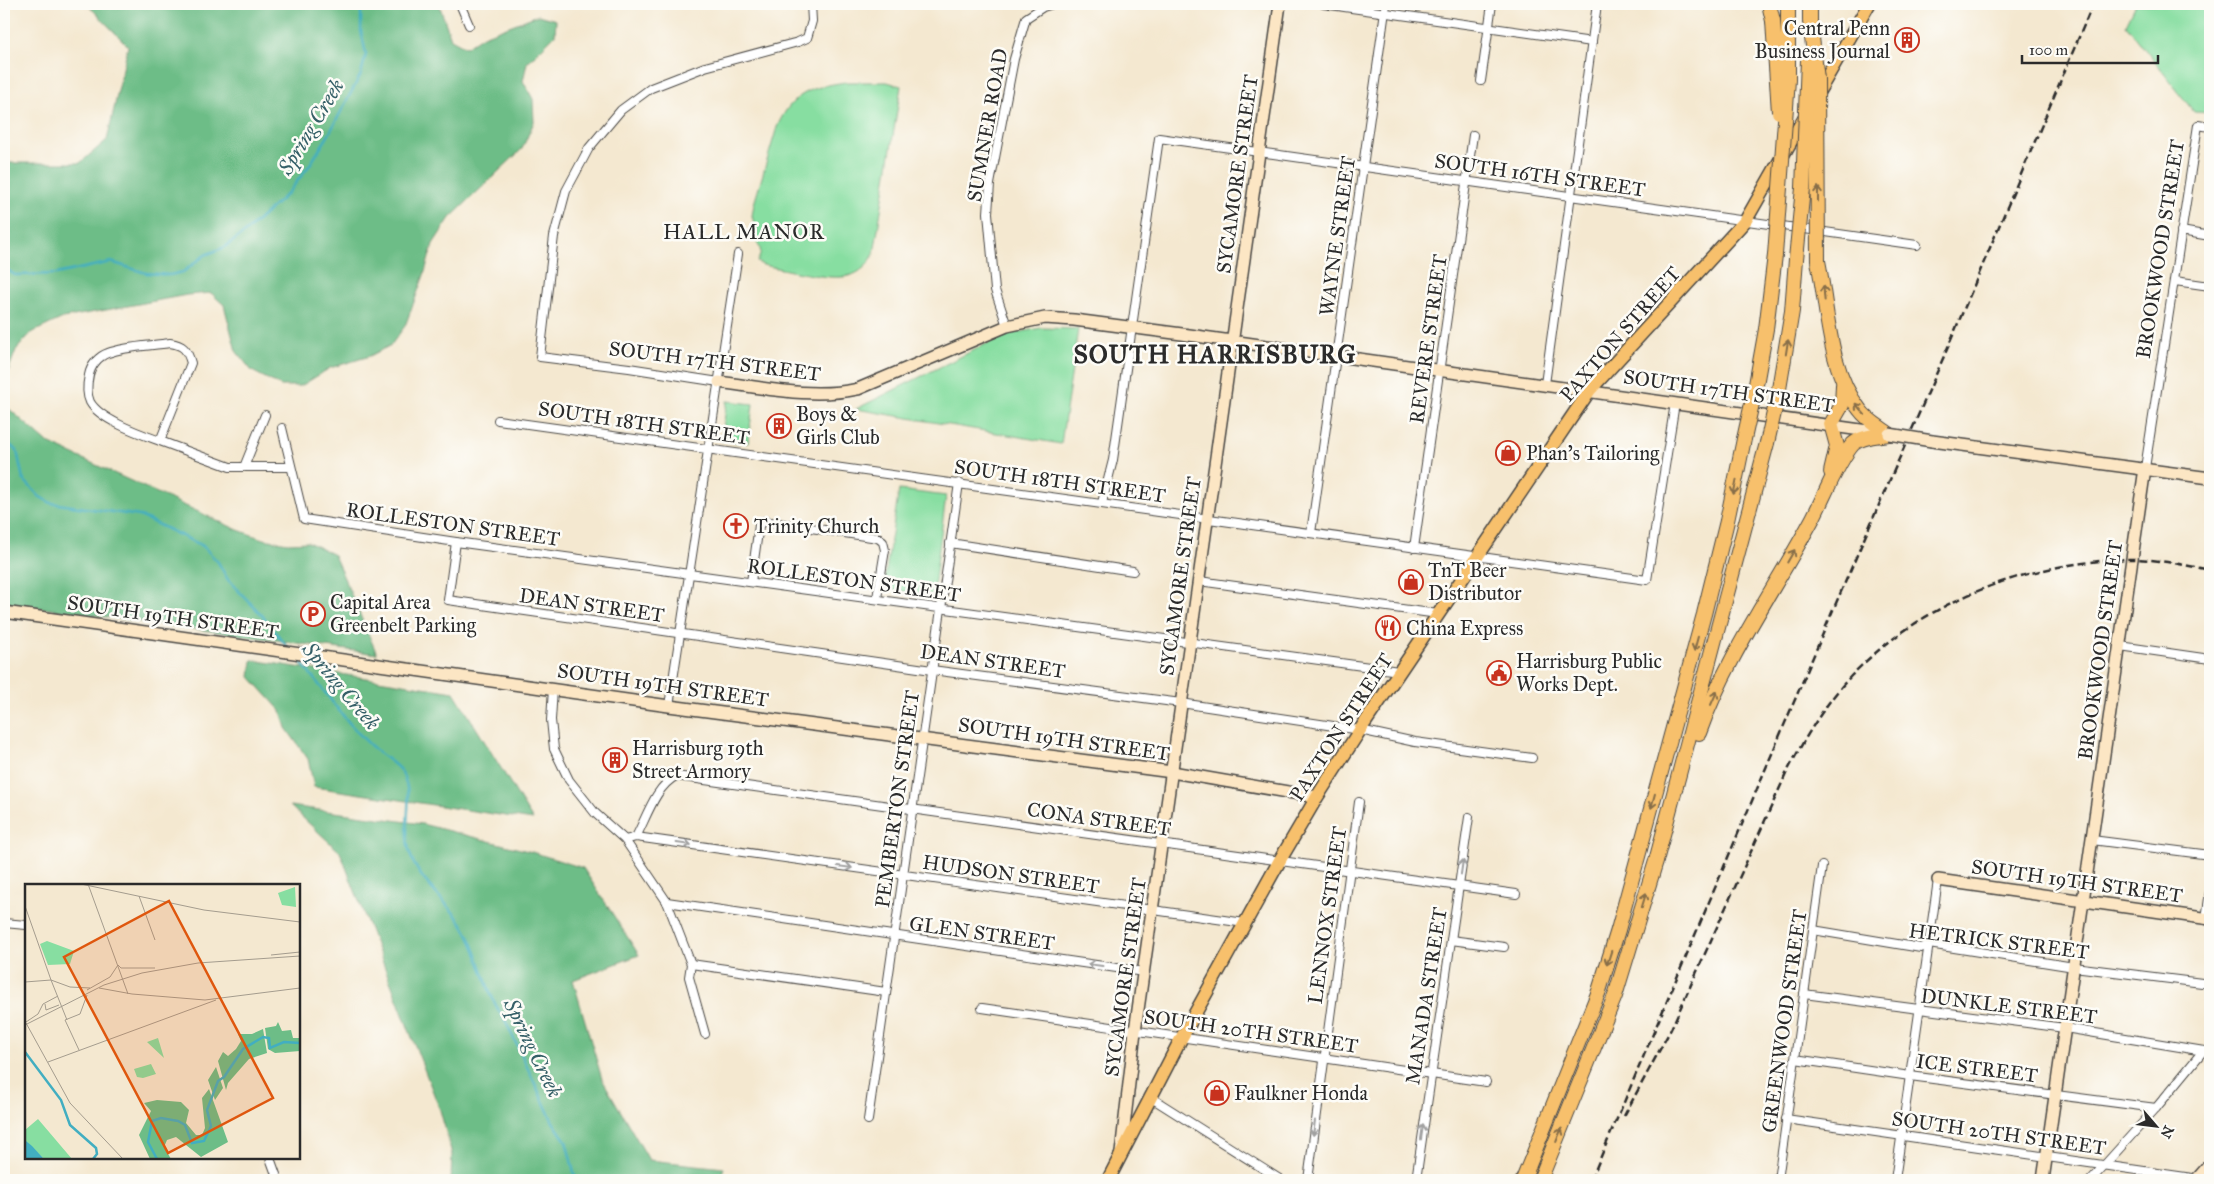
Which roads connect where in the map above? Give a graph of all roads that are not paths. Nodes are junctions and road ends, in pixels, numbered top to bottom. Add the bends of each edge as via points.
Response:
1 (460, 4) edge
2 (811, 4) edge
3 (1053, 4) edge
4 (1280, 4) edge
5 (1323, 4) edge
6 (1492, 4) edge
7 (1597, 4) edge
8 (1769, 4) edge
9 (1788, 4) edge
10 (1810, 4) edge
11 (1869, 4) edge
12 (1386, 8) edge
13 (1810, 21) junction
14 (469, 25) dead end
15 (1488, 26) junction
16 (1592, 42) junction
17 (1481, 81) dead end
18 (2210, 127) edge
19 (1473, 135) dead end
20 (1259, 151) junction
21 (1363, 167) junction
22 (1466, 181) junction
23 (1570, 196) junction
24 (1746, 220) junction
25 (1779, 222) junction
26 (2181, 231) junction
27 (2210, 236) edge
28 (1917, 244) dead end
29 (738, 254) dead end
30 (2174, 281) junction
31 (2210, 286) edge
32 (1007, 326) junction
33 (1132, 327) junction
34 (1232, 340) junction
35 (1336, 356) junction
36 (1440, 369) junction
37 (1842, 374) junction
38 (719, 382) junction
39 (1545, 384) junction
40 (1590, 390) junction
41 (1675, 403) junction
42 (265, 415) dead end
43 (498, 420) dead end
44 (1831, 424) junction
45 (282, 428) dead end
46 (1890, 434) junction
47 (160, 440) junction
48 (709, 448) junction
49 (244, 467) junction
50 (291, 467) junction
51 (2145, 468) junction
52 (2210, 478) edge
53 (959, 483) junction
54 (1102, 503) junction
55 (1207, 518) junction
56 (1813, 518) junction
57 (1312, 533) junction
58 (456, 542) junction
59 (950, 543) junction
60 (1414, 548) junction
61 (1478, 556) junction
62 (1133, 571) dead end
63 (690, 573) junction
64 (1198, 581) junction
65 (751, 582) junction
66 (877, 598) junction
67 (941, 608) junction
68 (4, 612) edge
69 (1438, 614) junction
70 (681, 634) junction
71 (1190, 642) junction
72 (2120, 646) junction
73 (2210, 659) edge
74 (932, 670) junction
75 (1399, 671) junction
76 (553, 689) junction
77 (1181, 703) junction
78 (669, 706) junction
79 (1360, 730) junction
80 (922, 739) junction
81 (1532, 758) dead end
82 (1172, 772) junction
83 (1317, 796) junction
84 (1359, 802) dead end
85 (912, 809) junction
86 (1672, 809) junction
87 (1469, 817) dead end
88 (636, 837) junction
89 (625, 840) junction
90 (2092, 840) junction
91 (1162, 844) junction
92 (2210, 855) edge
93 (1280, 860) junction
94 (1822, 866) dead end
95 (1350, 870) junction
96 (902, 875) junction
97 (1938, 880) joint
98 (1459, 886) junction
99 (2210, 892) edge
100 (1516, 894) dead end
101 (2083, 901) junction
102 (667, 902) junction
103 (1152, 911) junction
104 (2208, 919) edge
105 (4, 923) edge
106 (1245, 923) junction
107 (25, 925) edge
108 (1813, 930) junction
109 (894, 937) junction
110 (1451, 940) junction
111 (1929, 944) junction
112 (1504, 947) dead end
113 (691, 964) junction
114 (2074, 967) junction
115 (1144, 972) junction
116 (2210, 984) edge
117 (886, 992) junction
118 (1804, 994) junction
119 (982, 1008) dead end
120 (1919, 1011) junction
121 (2065, 1028) junction
122 (1135, 1031) junction
123 (705, 1034) dead end
124 (1182, 1037) junction
125 (2207, 1052) edge
126 (1323, 1057) junction
127 (1795, 1059) junction
128 (1430, 1074) junction
129 (1910, 1076) junction
130 (1486, 1082) dead end
131 (2056, 1094) junction
132 (1150, 1097) junction
133 (2156, 1108) junction
134 (1786, 1119) junction
135 (868, 1120) dead end
136 (1901, 1135) junction
137 (1121, 1153) junction
138 (2047, 1156) junction
139 (270, 1159) edge
140 (2210, 1164) edge
141 (2105, 1165) junction
142 (278, 1180) edge
143 (1108, 1180) edge
144 (1281, 1180) edge
145 (1308, 1180) edge
146 (1416, 1180) edge
147 (1523, 1180) edge
148 (1540, 1180) edge
149 (1778, 1180) edge
150 (1895, 1180) edge
151 (2044, 1180) edge
152 (2091, 1180) edge
153 (2200, 1180) edge

1 - 14 street
2 - 38 street, SOUTH 17TH STREET via 812,21 806,38 705,67 651,88 621,110 589,148 566,191 554,236 540,357
3 - 32 street, SUMNER ROAD via 1026,18 1014,59 990,184 988,213 995,290
4 - 20 street, SYCAMORE STREET
5 - 12 street
6 - 15 street
7 - 16 street
8 - 25 highway, bridge via 1782,149
9 - 25 highway, bridge via 1788,80
10 - 13 highway
11 - 24 main road, PAXTON STREET
12 - 15 street
12 - 21 street, WAYNE STREET
37 -> 13 highway, bridge via 1826,315 1818,261 1817,79
86 -> 13 highway, bridge via 1778,395 1792,311 1803,188
15 - 16 street
15 - 17 street
16 - 23 street
18 - 26 street, BROOKWOOD STREET via 2198,125
19 - 22 street, REVERE STREET
20 - 21 street, SOUTH 16TH STREET
20 - 33 street, SOUTH 16TH STREET via 1159,138
20 - 34 street, SYCAMORE STREET
21 - 22 street, SOUTH 16TH STREET
21 - 35 street, WAYNE STREET
22 - 23 street, SOUTH 16TH STREET
22 - 36 street, REVERE STREET
23 - 24 street, SOUTH 16TH STREET
23 - 39 street
24 - 28 street, SOUTH 16TH STREET
24 - 40 main road, PAXTON STREET
25 -> 147 highway, bridge via 1755,390 1704,614 1618,930 1598,990
26 - 27 street
26 - 30 street, BROOKWOOD STREET
29 - 38 street
30 - 31 street
30 - 51 street, BROOKWOOD STREET
32 - 33 street, SOUTH 17TH STREET via 1045,318
32 - 38 street, SOUTH 17TH STREET via 867,386 843,393 814,394
33 - 34 street, SOUTH 17TH STREET
33 - 54 street via 1113,460
34 - 35 street, SOUTH 17TH STREET
34 - 55 street, SYCAMORE STREET
35 - 36 street, SOUTH 17TH STREET
35 - 57 street, WAYNE STREET
36 - 39 street, SOUTH 17TH STREET
36 - 60 street, REVERE STREET
37 - 44 highway via 1842,405
46 -> 37 highway via 1862,412 1851,398
38 - 48 street
39 - 40 street, SOUTH 17TH STREET
40 - 41 street, SOUTH 17TH STREET
40 - 61 main road, PAXTON STREET
41 - 44 street, SOUTH 17TH STREET
41 - 61 street, SOUTH 18TH STREET via 1647,580
42 - 49 street
43 - 48 street, SOUTH 18TH STREET
44 - 46 street, SOUTH 17TH STREET
44 - 56 highway via 1836,440 1835,453
45 - 50 street
46 - 51 street, SOUTH 17TH STREET, bridge
46 - 56 highway via 1855,442
47 - 47 street via 107,418 90,402 86,388 89,372 98,359 108,353 170,343 181,345 188,353 191,363
47 - 49 street via 230,467
48 - 53 street, SOUTH 18TH STREET
48 - 63 street
49 - 50 street
50 - 58 street, ROLLESTON STREET via 304,518
51 - 52 street, SOUTH 17TH STREET
51 - 72 street, BROOKWOOD STREET
53 - 54 street, SOUTH 18TH STREET
53 - 59 street, PEMBERTON STREET
54 - 55 street, SOUTH 18TH STREET
55 - 57 street, SOUTH 18TH STREET
55 - 64 street, SYCAMORE STREET
86 -> 56 highway via 1718,688
57 - 60 street, SOUTH 18TH STREET
58 - 63 street, ROLLESTON STREET
58 - 70 street, DEAN STREET via 448,600
59 - 62 street
59 - 67 street, PEMBERTON STREET
60 - 61 street, SOUTH 18TH STREET
61 - 69 main road, PAXTON STREET
63 - 65 street, ROLLESTON STREET
63 - 70 street
64 - 69 street
64 - 71 street, SYCAMORE STREET
65 - 66 street, ROLLESTON STREET
65 - 66 street via 759,525 764,521 878,538 885,550
66 - 67 street, ROLLESTON STREET
67 - 71 street, ROLLESTON STREET
67 - 74 street, PEMBERTON STREET
68 - 76 street, SOUTH 19TH STREET
69 - 75 main road, PAXTON STREET
70 - 74 street, DEAN STREET
70 - 78 street
71 - 75 street, ROLLESTON STREET
71 - 77 street, SYCAMORE STREET
72 - 73 street
72 - 90 street, BROOKWOOD STREET
74 - 77 street, DEAN STREET
74 - 80 street, PEMBERTON STREET
75 - 79 main road, PAXTON STREET
76 - 78 street, SOUTH 19TH STREET
76 - 89 street via 551,720 554,749 568,780 595,813
77 - 79 street, DEAN STREET
77 - 82 street, SYCAMORE STREET
78 - 80 street, SOUTH 19TH STREET
79 - 81 street, DEAN STREET via 1415,742
79 - 83 main road, PAXTON STREET
80 - 82 street, SOUTH 19TH STREET
80 - 85 street, PEMBERTON STREET
82 - 83 street, SOUTH 19TH STREET
82 - 91 street, SYCAMORE STREET
83 - 93 main road, PAXTON STREET
84 - 95 street, LENNOX STREET
85 - 88 street, CONA STREET via 676,776 667,780
85 - 91 street, CONA STREET
85 - 96 street, PEMBERTON STREET
148 -> 86 highway via 1615,996
98 -> 87 street, MANADA STREET
88 - 89 street, HUDSON STREET
88 -> 96 street, HUDSON STREET
89 - 102 street
90 - 92 street
90 - 101 street, BROOKWOOD STREET
91 - 93 street, CONA STREET
91 - 103 street, SYCAMORE STREET
93 - 95 street, CONA STREET
93 - 106 main road, PAXTON STREET
94 - 108 street, GREENWOOD STREET
95 - 98 street, CONA STREET
95 - 126 street, LENNOX STREET
96 - 103 street, HUDSON STREET
96 - 109 street, PEMBERTON STREET
97 - 101 street, SOUTH 19TH STREET
97 - 111 street
98 - 100 street, CONA STREET
98 - 110 street, MANADA STREET
99 - 104 street
101 - 104 street, SOUTH 19TH STREET
101 - 114 street, BROOKWOOD STREET
102 - 109 street, GLEN STREET
102 - 113 street
103 - 106 street, HUDSON STREET
103 - 115 street, SYCAMORE STREET
105 - 107 street
106 - 124 main road, PAXTON STREET
108 - 111 street, HETRICK STREET via 1921,948
108 - 118 street, GREENWOOD STREET
115 -> 109 street, GLEN STREET
109 - 117 street, PEMBERTON STREET
110 - 112 street
110 - 128 street, MANADA STREET
111 - 114 street, HETRICK STREET
111 - 120 street
113 - 117 street
113 - 123 street via 689,978
114 - 116 street, HETRICK STREET
114 - 121 street, BROOKWOOD STREET
115 - 122 street, SYCAMORE STREET
117 - 135 street, PEMBERTON STREET
118 - 120 street, DUNKLE STREET
118 - 127 street, GREENWOOD STREET
119 - 122 street, SOUTH 20TH STREET
120 - 121 street, DUNKLE STREET
120 - 129 street
121 - 125 street, DUNKLE STREET
121 - 131 street, BROOKWOOD STREET
122 - 124 street, SOUTH 20TH STREET
122 - 137 street, SYCAMORE STREET
124 - 126 street, SOUTH 20TH STREET
124 - 132 main road, PAXTON STREET
125 - 133 street
126 - 128 street, SOUTH 20TH STREET
126 -> 145 street, LENNOX STREET
127 - 129 street, ICE STREET
127 - 134 street, GREENWOOD STREET
128 - 130 street, SOUTH 20TH STREET
146 -> 128 street, MANADA STREET
129 - 131 street, ICE STREET
129 - 136 street
131 - 133 street, ICE STREET
131 - 138 street, BROOKWOOD STREET
132 - 137 main road, PAXTON STREET
132 - 144 street
133 - 141 street
134 - 136 street, SOUTH 20TH STREET
134 - 149 street, GREENWOOD STREET
136 - 138 street, SOUTH 20TH STREET
136 - 150 street
137 - 143 main road, PAXTON STREET
138 - 141 street, SOUTH 20TH STREET
138 - 151 street, BROOKWOOD STREET
139 - 142 street
140 - 153 street
141 - 152 street
141 - 153 street, SOUTH 20TH STREET

